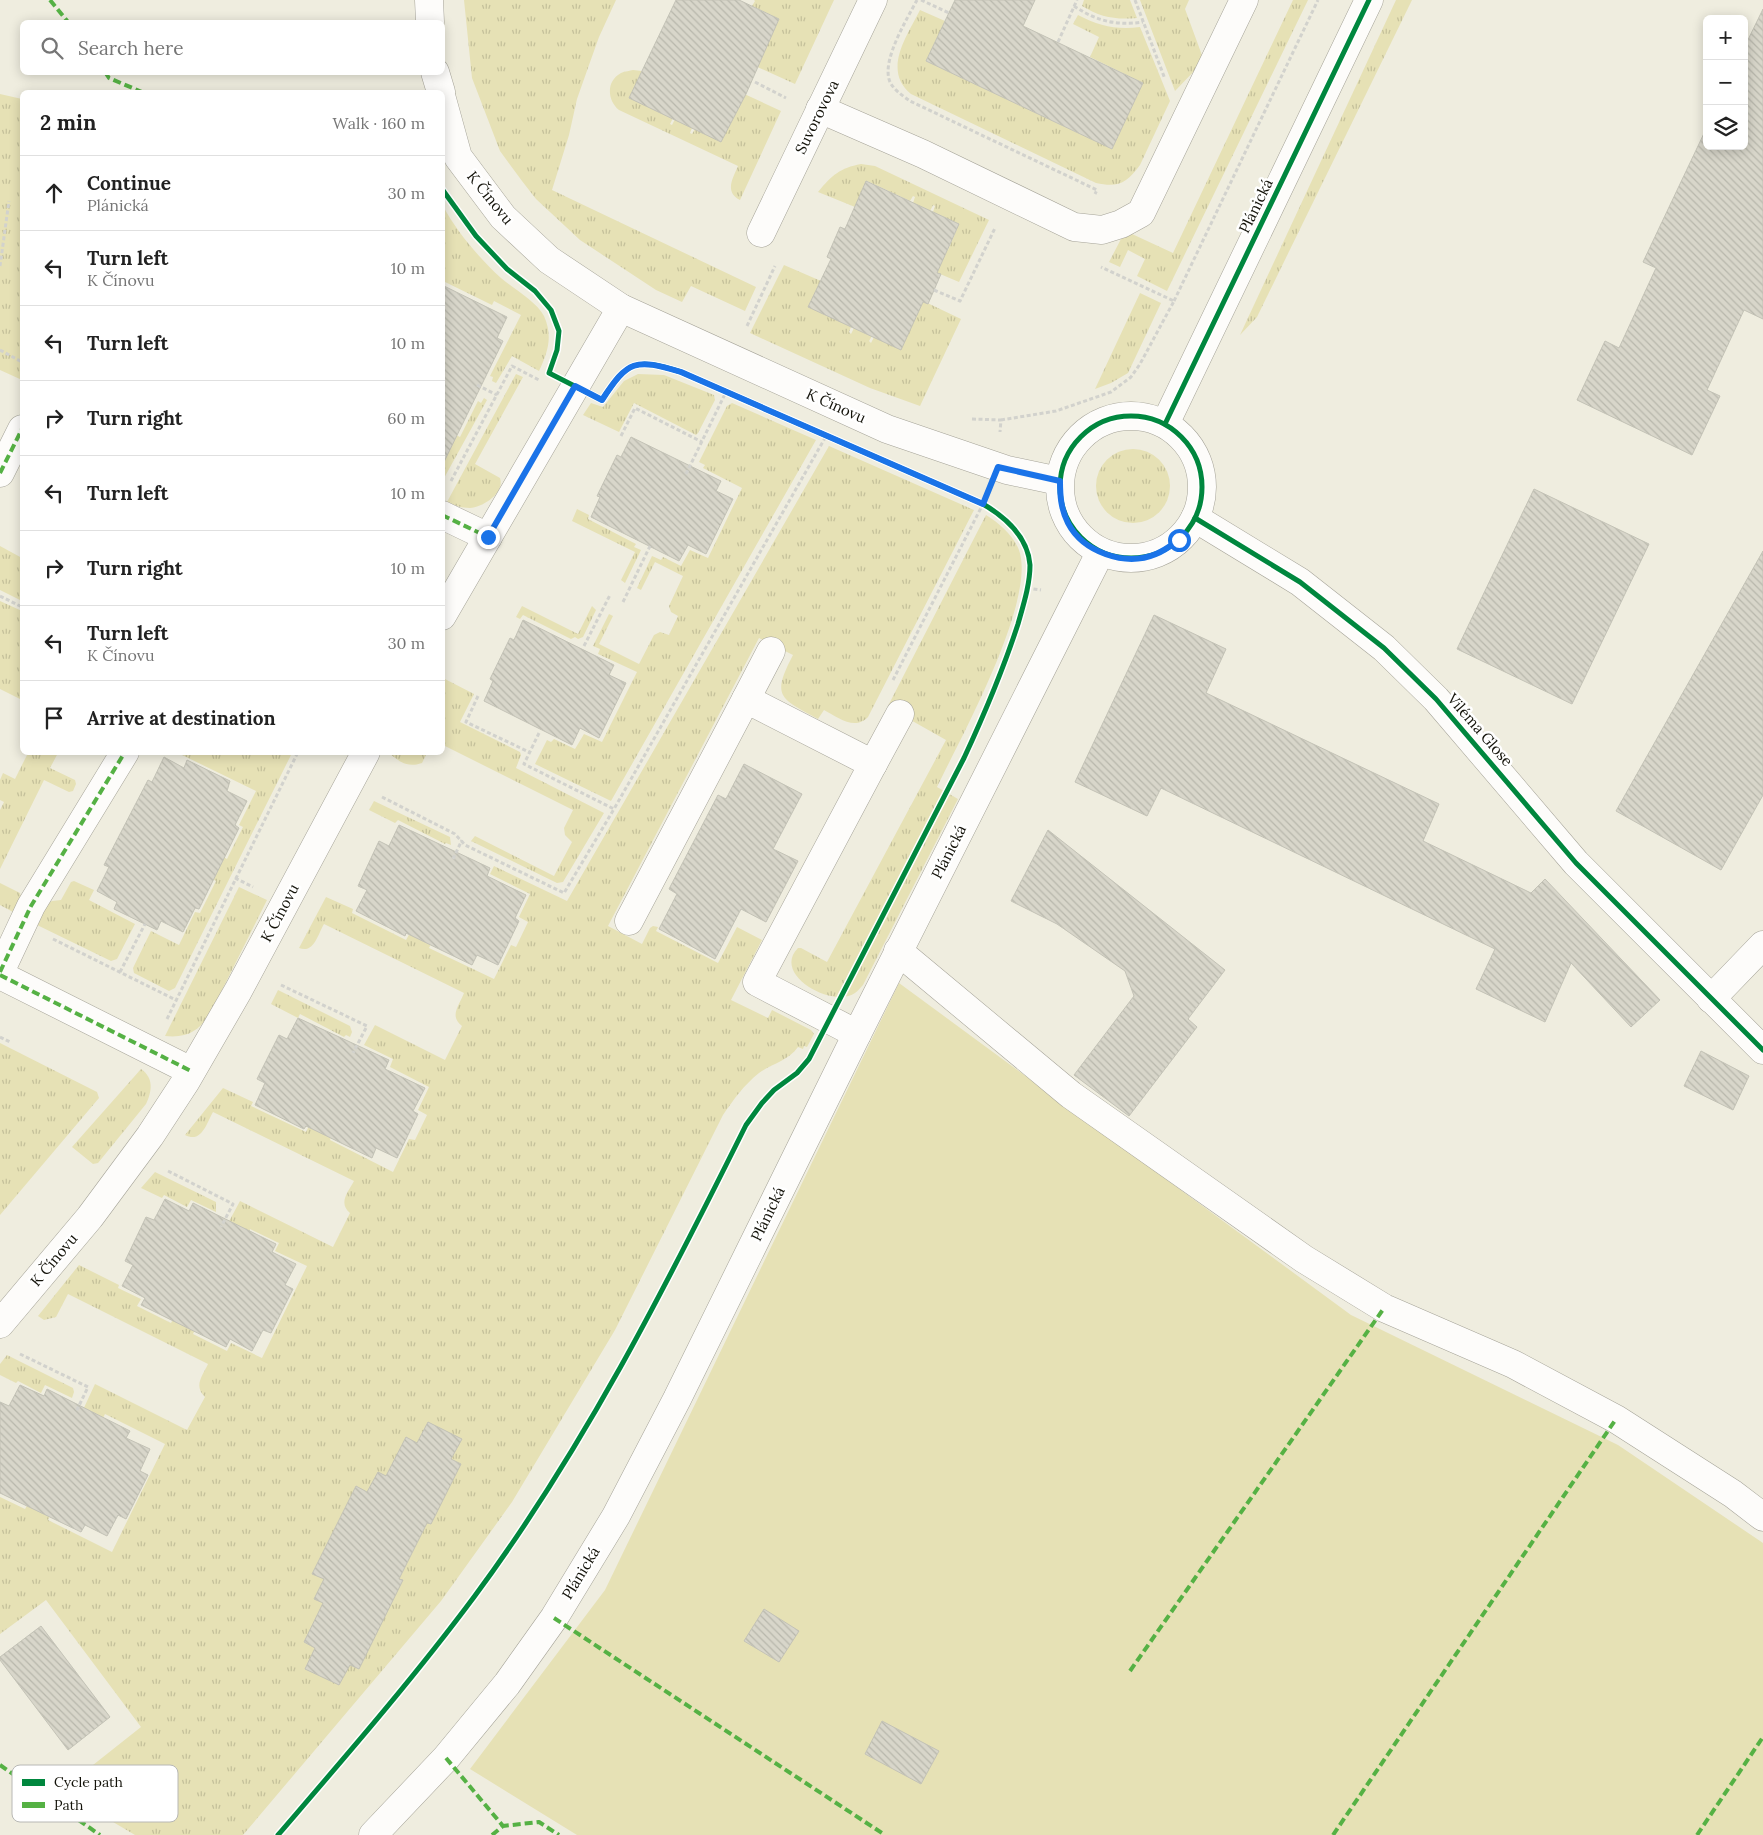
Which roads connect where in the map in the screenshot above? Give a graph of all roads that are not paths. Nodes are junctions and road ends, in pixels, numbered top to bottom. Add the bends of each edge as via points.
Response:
1 (429, 0) edge
2 (873, 0) edge
3 (1244, 0) edge
4 (1369, 0) edge
5 (430, 20) edge
6 (437, 75) edge
7 (440, 90) edge
8 (820, 109) junction
9 (445, 110) edge
10 (761, 233) dead end
11 (621, 308) junction
12 (1165, 424) junction
13 (20, 433) edge
14 (0, 473) edge
15 (1060, 481) junction
16 (445, 516) edge
17 (1196, 518) junction
18 (488, 537) junction
19 (1100, 553) junction
20 (445, 611) edge
21 (772, 651) dead end
22 (746, 699) junction
23 (900, 714) dead end
24 (124, 755) edge
25 (364, 755) edge
26 (873, 764) junction
27 (629, 921) dead end
28 (1763, 945) edge
29 (898, 951) junction
30 (0, 973) edge
31 (1711, 999) junction
32 (857, 1034) junction
33 (1763, 1050) edge
34 (191, 1071) junction
35 (0, 1324) edge
36 (1763, 1517) edge
37 (373, 1835) edge

1 - 5 street
2 - 8 street, Suvorovova
3 - 8 street via 1141,213 1102,230 1074,227 923,154
4 - 12 street, Plánická
6 - 7 street
8 - 10 street, Suvorovova
9 - 11 street, K Čínovu via 458,158 502,217 549,260
11 - 15 street, K Čínovu via 887,429 998,467
11 - 18 street
12 - 15 street via 1138,416 1110,419 1085,432 1068,454
12 - 17 street via 1186,441 1199,465 1202,492
13 - 14 street
15 - 19 street via 1061,503 1068,524
16 - 18 street
17 - 19 street via 1179,540 1155,555 1128,559
17 - 31 street, Viléma Glose via 1300,582 1384,648 1436,699 1576,863
18 - 20 street
19 - 29 street, Plánická
21 - 22 street
22 - 26 street
22 - 27 street
23 - 26 street
24 - 30 street via 31,906
25 - 34 street, K Čínovu via 238,991
26 - 32 street via 757,982
28 - 31 street
29 - 32 street, Plánická
29 - 36 street via 1071,1095 1304,1259 1384,1308 1513,1364 1616,1419
30 - 34 street
31 - 33 street, Viléma Glose
32 - 37 street, Plánická via 616,1516 554,1618 507,1684 446,1758
34 - 35 street, K Čínovu via 150,1136 90,1217

